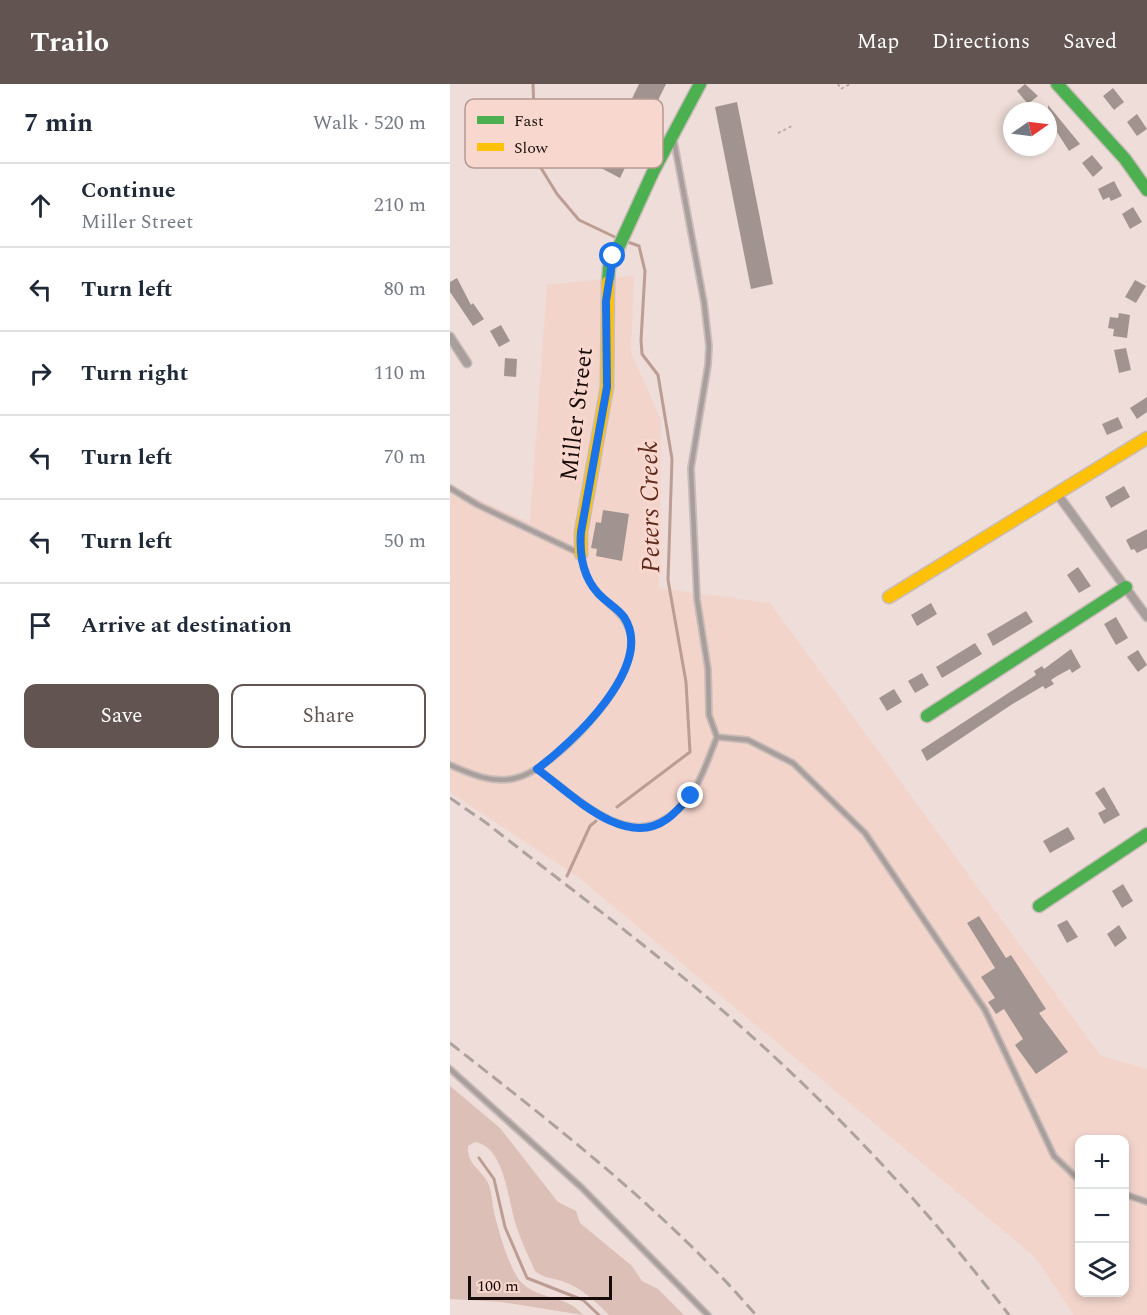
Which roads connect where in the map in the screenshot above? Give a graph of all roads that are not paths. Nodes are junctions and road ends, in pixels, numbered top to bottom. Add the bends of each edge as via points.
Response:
1 (700, 84) edge
2 (1057, 84) edge
3 (673, 138) junction
4 (663, 157) edge
5 (657, 168) edge
6 (1147, 190) edge
7 (450, 337) edge
8 (467, 363) dead end
9 (1147, 438) edge
10 (450, 488) edge
11 (1058, 495) junction
12 (581, 555) junction
13 (1126, 588) junction
14 (889, 597) dead end
15 (1147, 617) edge
16 (927, 716) dead end
17 (717, 737) junction
18 (450, 765) edge
19 (537, 769) junction
20 (1147, 834) edge
21 (1039, 906) dead end
22 (450, 1070) edge
23 (1075, 1175) edge
24 (1129, 1195) edge
25 (1147, 1202) edge
26 (708, 1315) edge

1 - 3 street, Miller Street
2 - 6 street via 1125,159
3 - 4 street, Miller Street
3 - 17 lane via 709,346 692,477 697,599 708,669 709,715
5 - 12 street, Miller Street via 618,244 608,282 606,398 581,532
7 - 8 street
9 - 11 street
10 - 12 lane
11 - 13 street
11 - 14 street
12 - 19 lane via 595,590 628,624 632,649 629,663 607,700 570,741
13 - 15 street
13 - 16 street
17 - 19 lane via 691,796 666,820 641,828 617,825
17 - 23 lane via 748,740 793,763 865,833 985,1010 1054,1156
18 - 19 lane via 494,780 516,778
20 - 21 street
22 - 26 lane via 589,1194
24 - 25 lane

